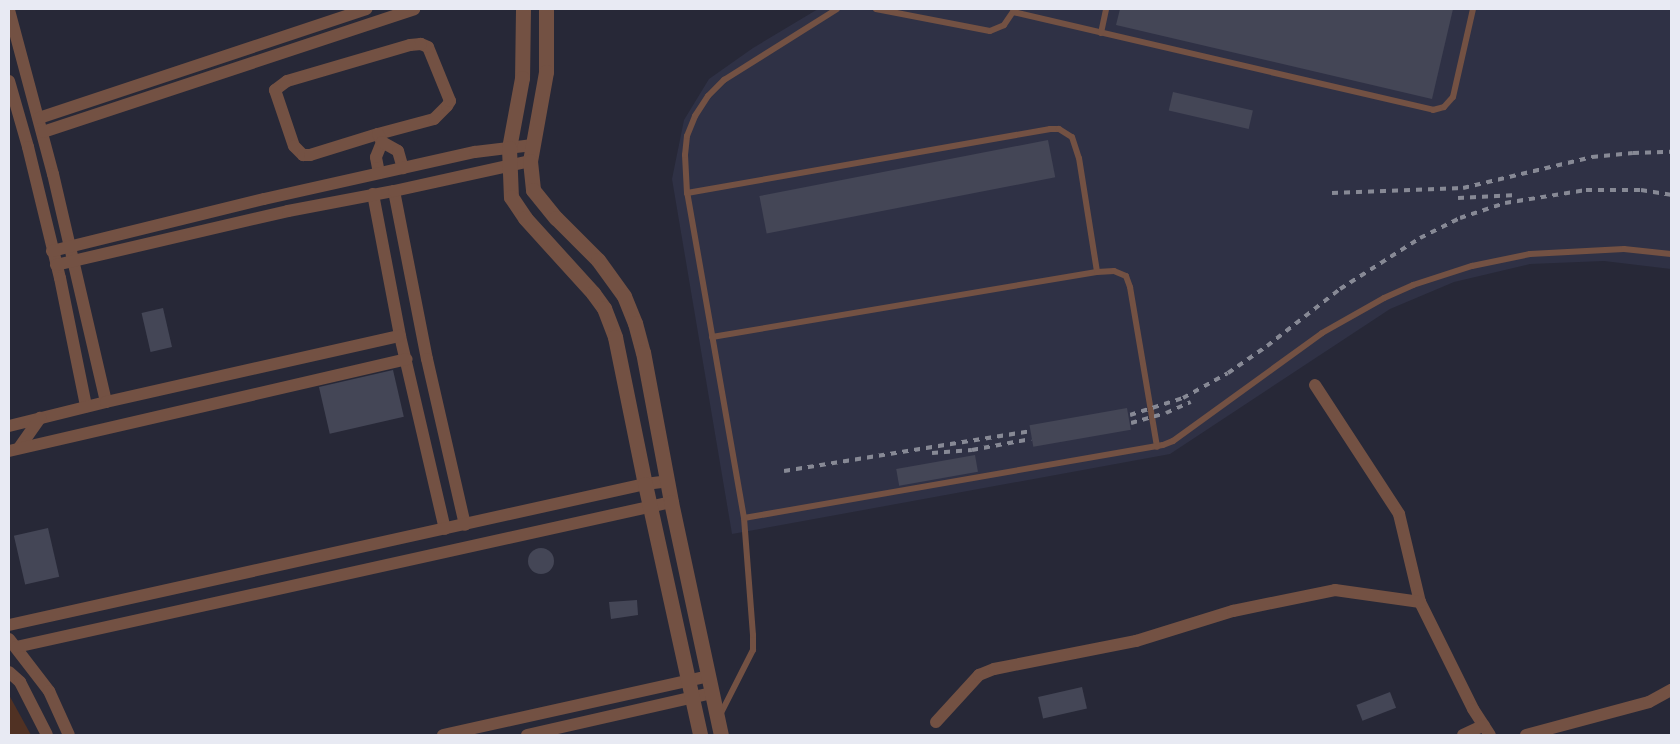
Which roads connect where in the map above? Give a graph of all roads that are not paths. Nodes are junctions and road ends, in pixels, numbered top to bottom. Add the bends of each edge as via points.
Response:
1 (366, 9) edge
2 (414, 9) edge
3 (522, 9) edge
4 (546, 9) edge
5 (837, 9) edge
6 (876, 9) edge
7 (1106, 9) edge
8 (1473, 9) edge
9 (9, 10) edge
10 (1014, 10) edge
11 (1101, 33) junction
12 (9, 81) edge
13 (39, 118) junction
14 (43, 132) junction
15 (380, 138) junction
16 (534, 145) junction
17 (509, 148) junction
18 (530, 161) junction
19 (508, 165) junction
20 (404, 168) junction
21 (379, 173) junction
22 (394, 191) junction
23 (687, 193) junction
24 (373, 194) junction
25 (70, 246) junction
26 (52, 251) junction
27 (1671, 254) edge
28 (72, 260) junction
29 (56, 265) junction
30 (1097, 272) junction
31 (400, 336) junction
32 (712, 338) junction
33 (406, 359) junction
34 (1315, 385) dead end
35 (106, 402) junction
36 (86, 406) junction
37 (40, 418) junction
38 (9, 426) edge
39 (1157, 447) junction
40 (14, 450) edge
41 (668, 481) junction
42 (645, 484) junction
43 (671, 502) junction
44 (650, 505) junction
45 (744, 518) junction
46 (465, 525) junction
47 (445, 529) junction
48 (1420, 602) junction
49 (9, 625) edge
50 (12, 643) edge
51 (9, 672) edge
52 (709, 676) junction
53 (690, 680) junction
54 (1671, 690) edge
55 (712, 694) junction
56 (692, 699) junction
57 (718, 720) junction
58 (936, 722) dead end
59 (1487, 730) edge
60 (47, 735) edge
61 (69, 735) edge
62 (443, 735) edge
63 (527, 735) edge
64 (700, 735) edge
65 (721, 735) edge
66 (1462, 735) edge
67 (1526, 735) edge

1 - 13 street
2 - 14 street
3 - 17 street via 522,78
4 - 16 street via 546,72
5 - 23 lane via 724,80 708,96 687,136
6 - 10 lane via 990,31 1004,25
7 - 11 lane
8 - 11 lane via 1453,97 1444,107 1433,110
9 - 13 street
10 - 11 lane
12 - 26 street
13 - 14 street
14 - 25 street
15 - 15 street via 303,155 294,146 275,90 287,81 410,45 428,47 450,101 448,106 434,119
15 - 20 street via 398,151
15 - 21 street via 376,157
16 - 17 street
16 - 18 street
17 - 19 street
17 - 20 street
18 - 19 street
18 - 41 street via 533,190 598,260 624,296 643,352
19 - 22 street
19 - 42 street via 511,197 525,218 604,308 620,354
20 - 21 street
21 - 25 street
22 - 24 street
22 - 46 street
23 - 30 lane via 1040,130 1059,130 1072,137 1077,150
23 - 32 lane
24 - 28 street
24 - 31 street
25 - 26 street
25 - 28 street
26 - 29 street
27 - 39 lane via 1624,249 1530,254 1472,266 1412,285 1322,333 1173,441
28 - 29 street
28 - 35 street
29 - 36 street
30 - 32 lane
30 - 39 lane via 1114,271 1127,279
31 - 33 street
31 - 35 street
32 - 45 lane
33 - 40 street
33 - 47 street
34 - 48 street via 1399,514
35 - 36 street
36 - 37 street
37 - 38 street
37 - 40 street
39 - 45 lane
41 - 42 street
41 - 43 street
42 - 44 street
42 - 46 street
43 - 44 street
43 - 52 street
44 - 50 street
44 - 53 street
45 - 57 lane via 753,650
46 - 47 street
47 - 49 street
48 - 58 street via 1335,590 1233,611 1136,641 994,669 979,675
48 - 59 street via 1473,709
50 - 61 street via 49,691
51 - 60 street via 20,682
52 - 53 street
52 - 55 street
53 - 56 street
53 - 62 street
54 - 67 street via 1649,702
55 - 56 street
55 - 57 street
56 - 63 street
56 - 64 street
57 - 65 street
59 - 66 street

